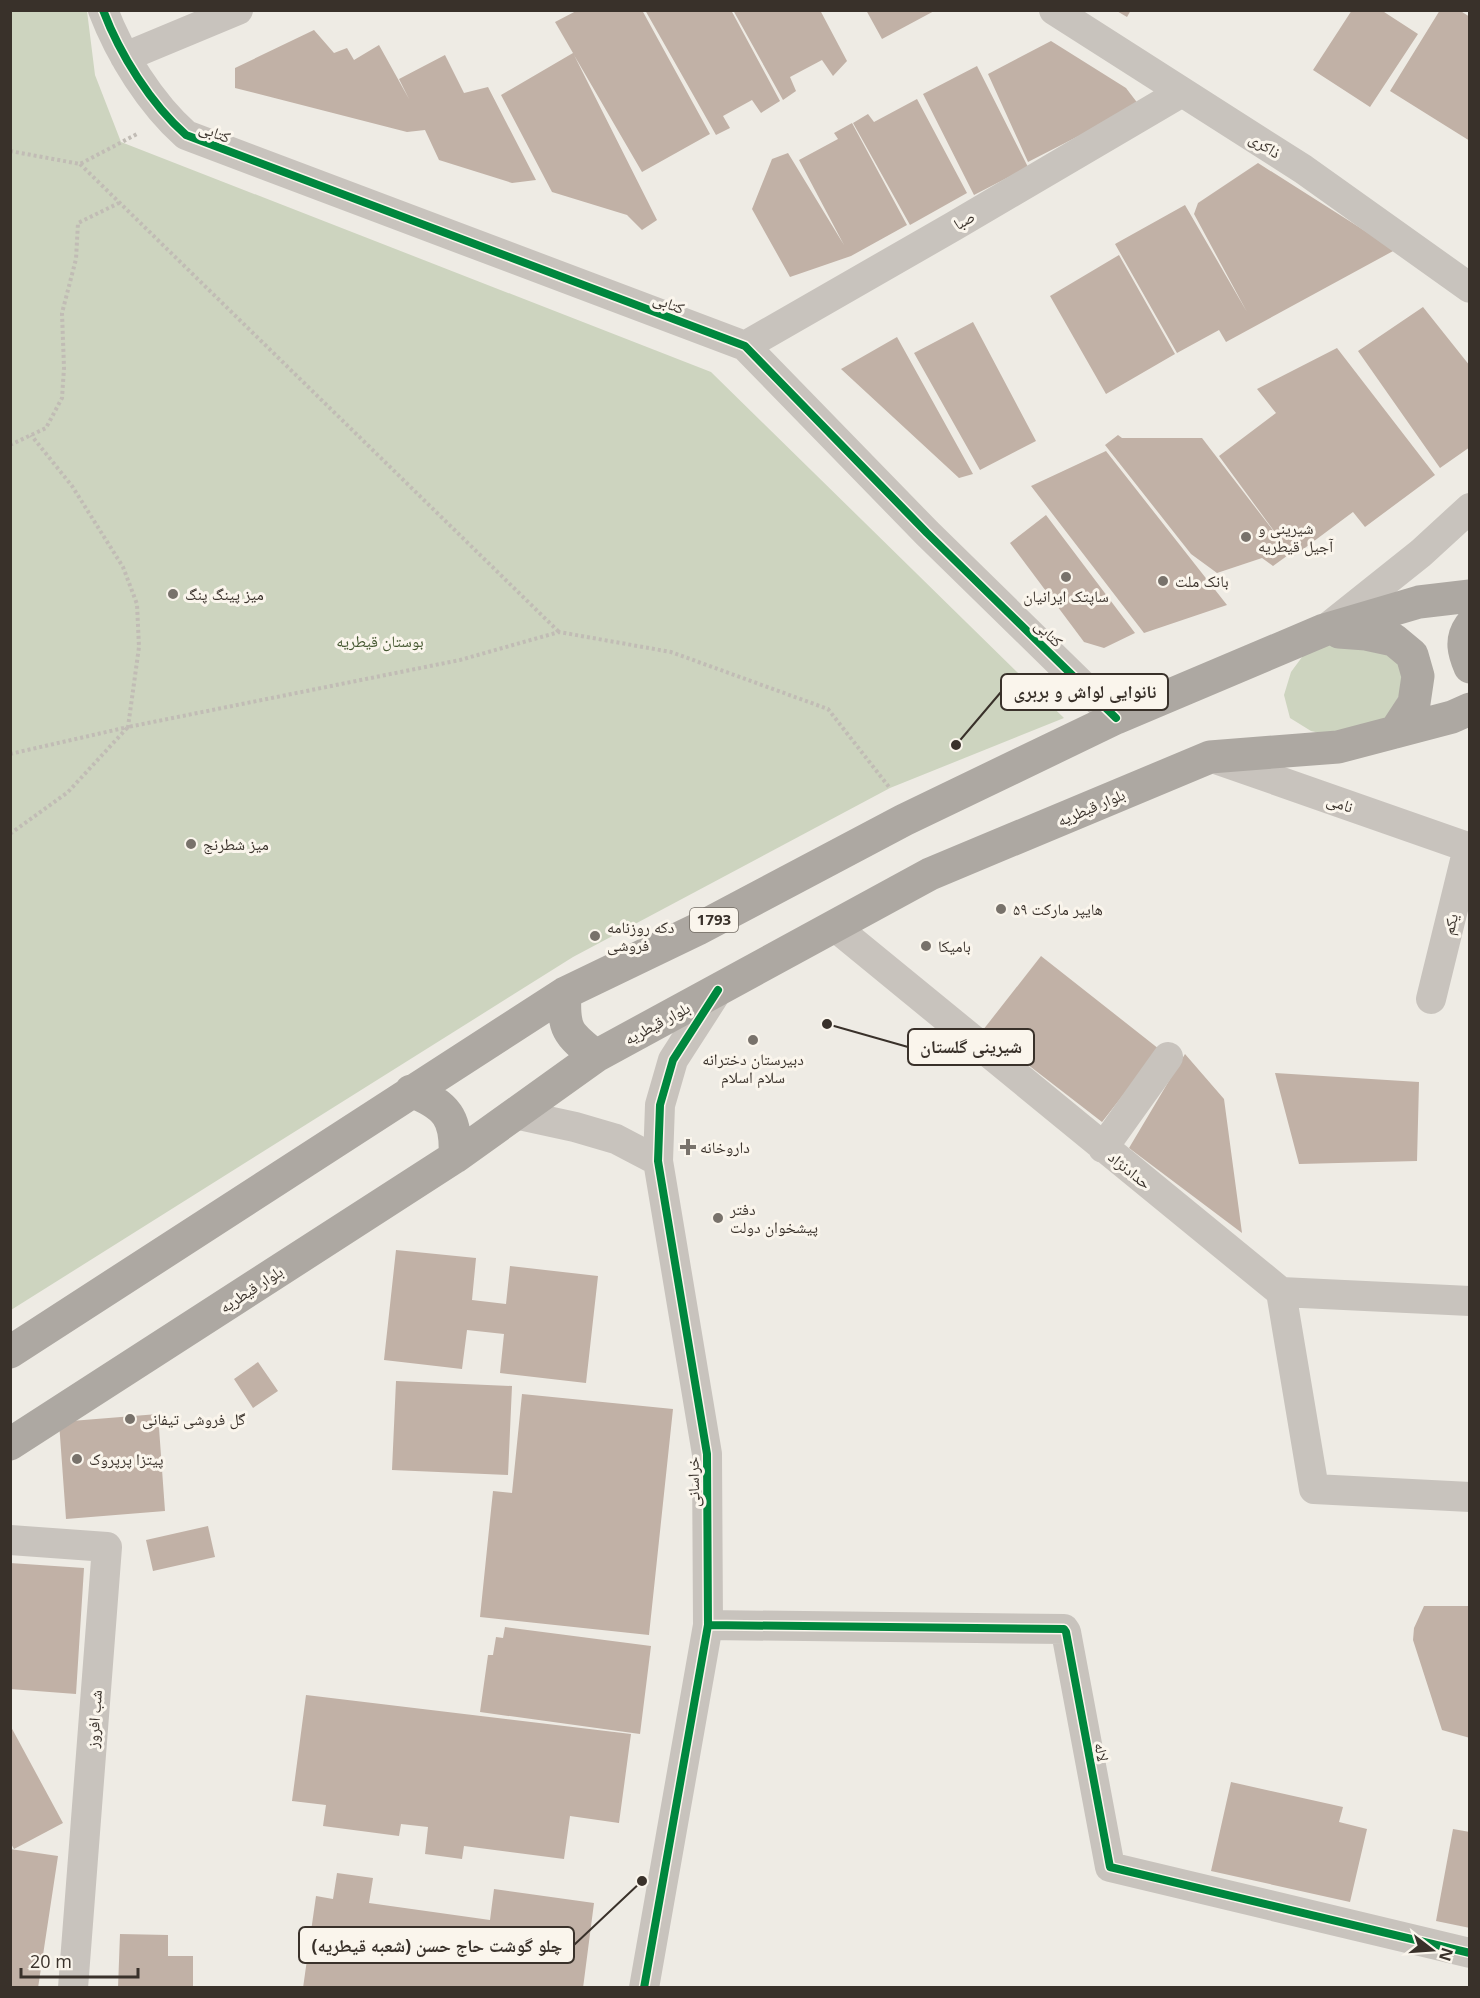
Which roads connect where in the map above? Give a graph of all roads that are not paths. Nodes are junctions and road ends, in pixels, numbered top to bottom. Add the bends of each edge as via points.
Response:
1 (103, 10) edge
2 (238, 10) edge
3 (1054, 10) edge
4 (125, 57) junction
5 (1182, 92) junction
6 (1470, 288) edge
7 (745, 346) junction
8 (1470, 508) edge
9 (1470, 596) edge
10 (1470, 626) edge
11 (1324, 630) junction
12 (1470, 668) edge
13 (1470, 708) edge
14 (1116, 718) junction
15 (1395, 732) junction
16 (1210, 757) junction
17 (1469, 848) edge
18 (834, 926) junction
19 (718, 990) junction
20 (565, 993) junction
21 (1431, 999) dead end
22 (596, 1056) junction
23 (1168, 1057) dead end
24 (411, 1091) junction
25 (515, 1114) junction
26 (1103, 1148) junction
27 (455, 1157) junction
28 (658, 1161) junction
29 (1281, 1292) junction
30 (1470, 1301) edge
31 (10, 1352) edge
32 (10, 1444) edge
33 (1470, 1497) edge
34 (10, 1540) edge
35 (708, 1625) junction
36 (1470, 1953) edge
37 (73, 1988) edge
38 (644, 1988) edge

1 - 4 street, کتابی
2 - 4 street
3 - 5 street, ذاکری
4 - 7 street, کتابی via 167,118 186,135
5 - 6 street, ذاکری via 1303,169
5 - 7 street, صبا
7 - 14 street, کتابی via 927,533
8 - 11 street via 1421,553
9 - 11 main road, 1793 via 1419,603
10 - 12 main road via 1462,650
11 - 14 main road, 1793
11 - 15 main road via 1394,639 1412,655 1418,676 1414,703
13 - 15 main road, بلوار قیطریه via 1452,717
14 - 20 main road, 1793 via 904,820 698,929
15 - 16 main road, بلوار قیطریه via 1338,747
16 - 17 street, نامی
16 - 18 main road, بلوار قیطریه via 930,874
17 - 21 street, یکم
18 - 19 main road, بلوار قیطریه
18 - 26 street, حدادنژاد
19 - 22 main road, بلوار قیطریه
19 - 28 street, خراسانی via 673,1060 660,1105
20 - 22 main road via 567,1028 576,1041
20 - 24 main road, 1793
22 - 25 main road, بلوار قیطریه
23 - 26 street
24 - 27 main road via 432,1099 448,1115 456,1135
24 - 31 main road, 1793
25 - 27 main road, بلوار قیطریه
25 - 28 street via 615,1139
26 - 29 street, حدادنژاد
27 - 32 main road, بلوار قیطریه
28 - 35 street, خراسانی via 707,1454
29 - 30 street
29 - 33 street via 1314,1489
34 - 37 street, شب افروز via 107,1547
35 - 36 street, لاله via 1064,1629 1110,1867
35 - 38 street, خراسانی

